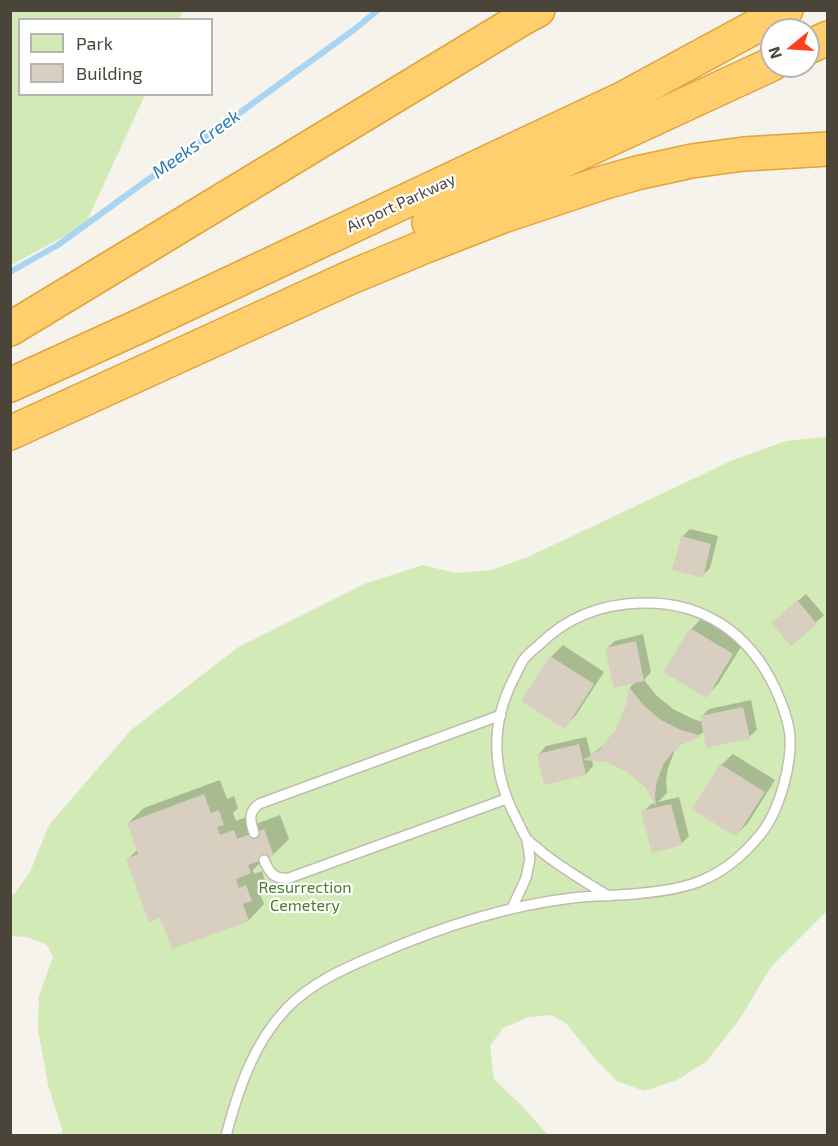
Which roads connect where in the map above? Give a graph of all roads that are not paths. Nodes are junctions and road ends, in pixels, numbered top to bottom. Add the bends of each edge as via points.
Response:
1 (538, 10) edge
2 (786, 10) edge
3 (760, 69) edge
4 (828, 149) edge
5 (10, 329) edge
6 (10, 385) edge
7 (10, 417) edge
8 (10, 433) edge
9 (501, 716) junction
10 (507, 799) junction
11 (255, 833) dead end
12 (527, 840) junction
13 (264, 860) dead end
14 (608, 896) junction
15 (512, 908) junction
16 (226, 1136) edge

1 - 5 highway
2 - 6 highway, Airport Parkway via 622,99
3 - 7 highway, Airport Parkway
4 - 8 highway via 692,161 605,182 521,210 349,278
9 - 10 lane via 496,733 498,767
9 - 11 lane via 259,804 251,815
9 - 14 lane via 506,693 524,659 550,634 582,614 623,603 661,602 691,609 723,624 749,647 769,675 784,707 790,735 788,766 778,803 761,834 732,863 704,880 672,890
10 - 12 lane
10 - 13 lane via 289,878 271,874
12 - 14 lane
12 - 15 lane via 530,858 526,878
14 - 15 lane
15 - 16 lane via 420,936 307,990 284,1011 258,1046 237,1095

